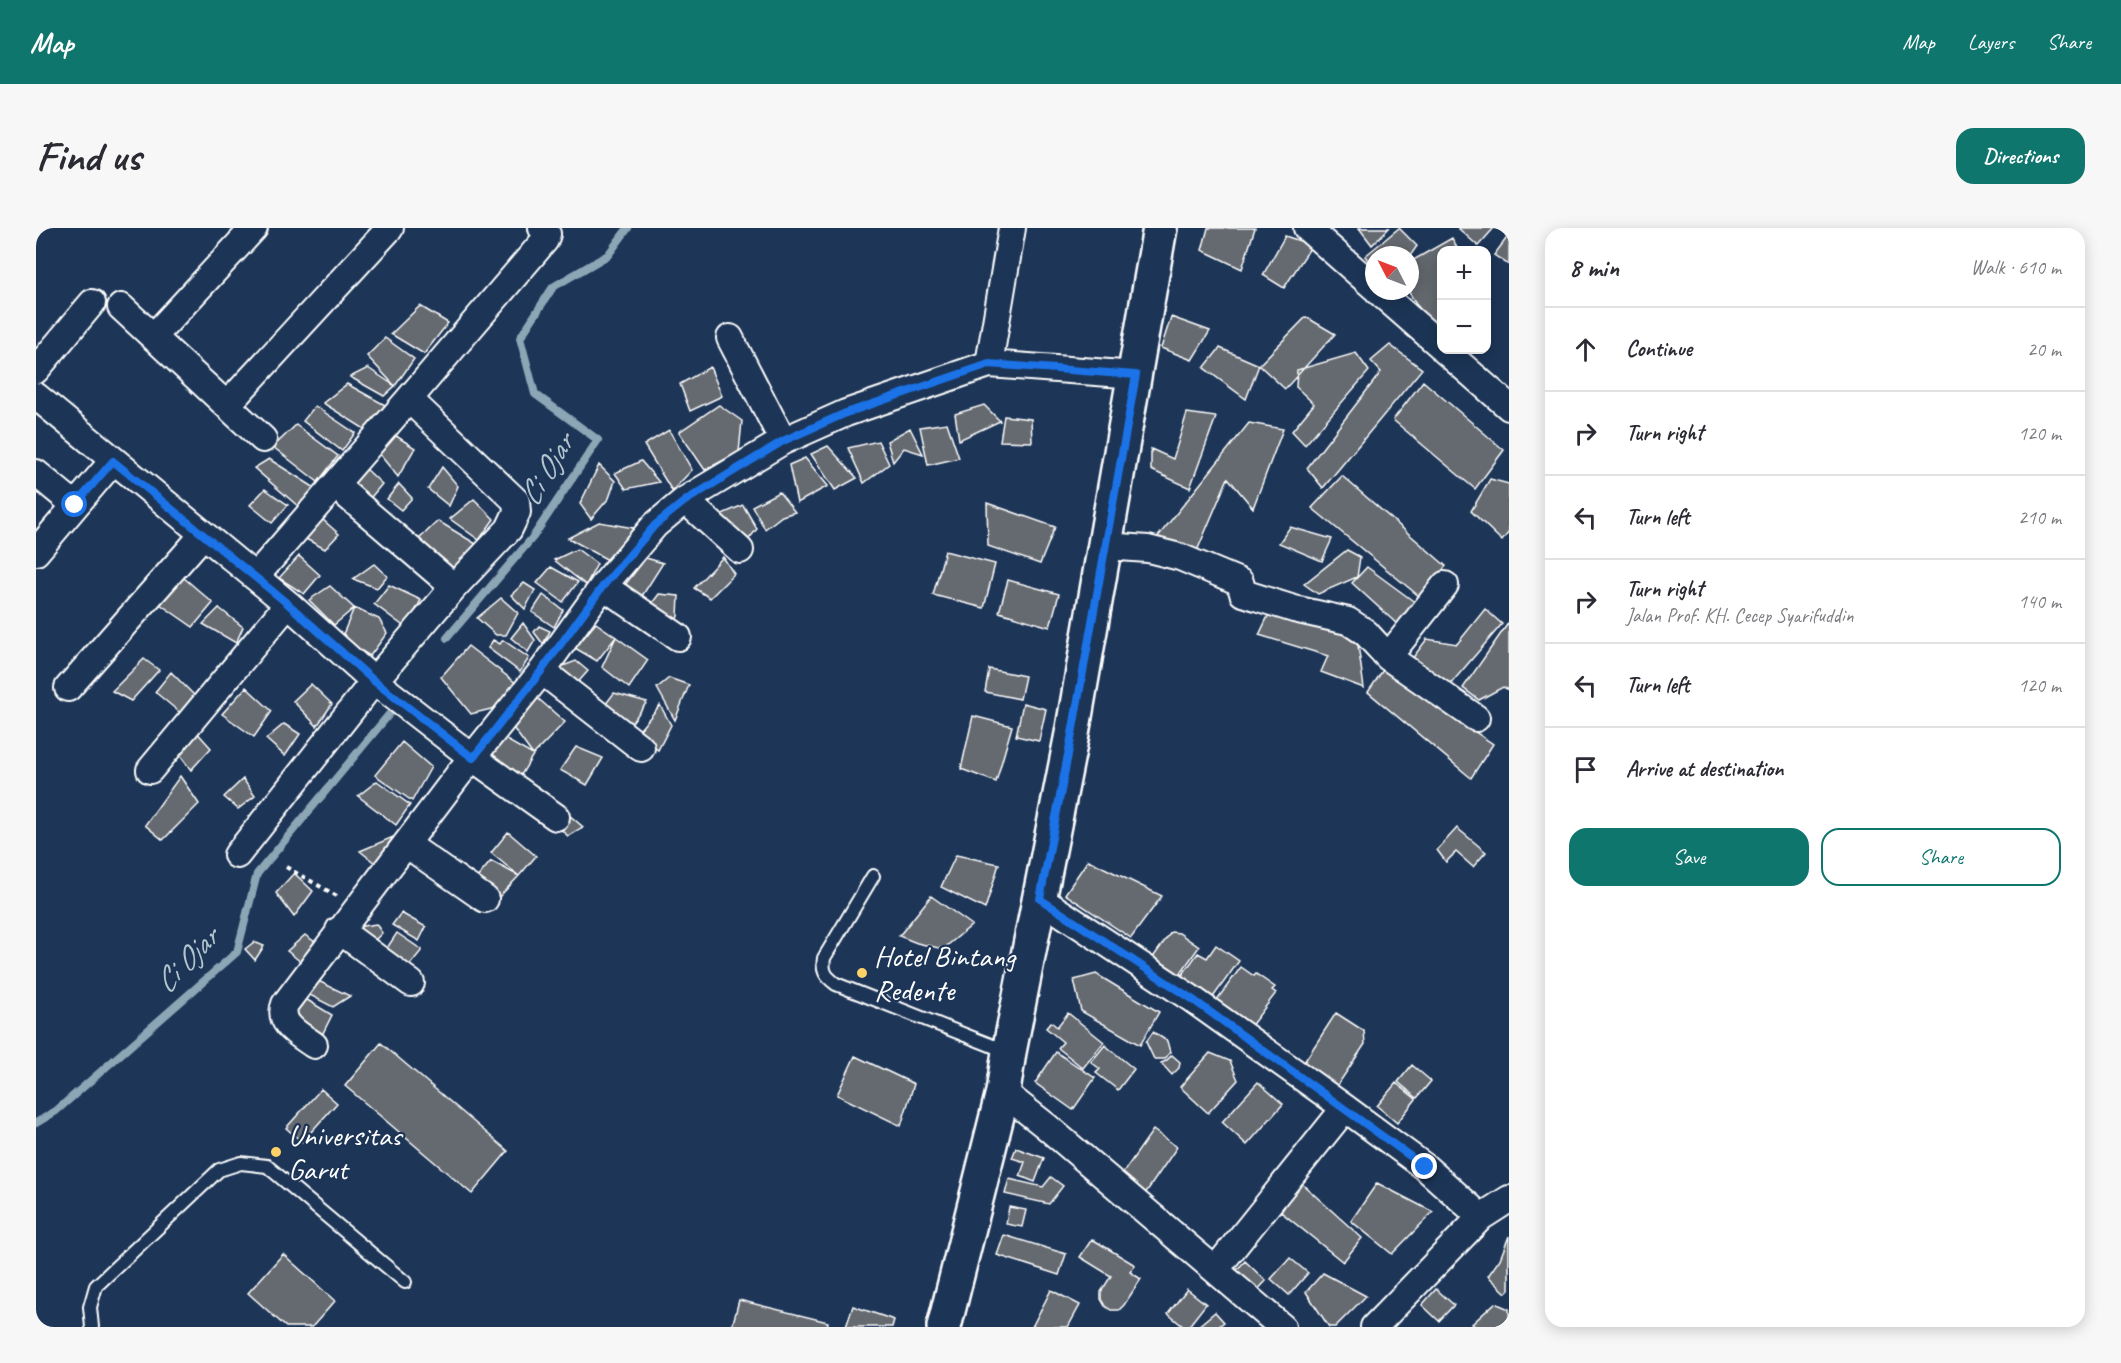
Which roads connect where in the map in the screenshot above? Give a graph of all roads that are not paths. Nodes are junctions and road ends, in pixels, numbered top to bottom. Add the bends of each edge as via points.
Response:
1 (254, 228) edge
2 (390, 228) edge
3 (542, 228) edge
4 (1012, 228) edge
5 (1160, 228) edge
6 (1308, 228) edge
7 (1365, 279) edge
8 (1388, 300) edge
9 (92, 303) dead end
10 (122, 307) dead end
11 (154, 336) junction
12 (730, 339) dead end
13 (1437, 343) edge
14 (1450, 354) edge
15 (989, 364) junction
16 (36, 370) edge
17 (1136, 375) junction
18 (36, 396) edge
19 (409, 399) junction
20 (227, 405) junction
21 (1509, 407) edge
22 (263, 439) dead end
23 (783, 441) junction
24 (113, 461) junction
25 (36, 473) edge
26 (335, 485) junction
27 (685, 501) junction
28 (75, 505) junction
29 (203, 534) junction
30 (1105, 546) junction
31 (740, 550) dead end
32 (36, 552) edge
33 (255, 577) junction
34 (1444, 585) dead end
35 (603, 586) junction
36 (454, 587) junction
37 (288, 604) junction
38 (678, 637) dead end
39 (1388, 657) junction
40 (542, 670) junction
41 (374, 681) junction
42 (68, 688) dead end
43 (1476, 718) dead end
44 (641, 748) dead end
45 (473, 758) junction
46 (150, 770) dead end
47 (556, 817) dead end
48 (406, 844) junction
49 (237, 855) dead end
50 (873, 876) dead end
51 (485, 899) dead end
52 (1040, 899) junction
53 (339, 930) junction
54 (411, 983) dead end
55 (314, 1045) dead end
56 (1009, 1052) junction
57 (1003, 1092) junction
58 (1345, 1108) junction
59 (1509, 1198) edge
60 (1481, 1217) junction
61 (1216, 1269) junction
62 (405, 1282) dead end
63 (92, 1327) edge
64 (944, 1327) edge
65 (1282, 1327) edge
66 (1374, 1327) edge

1 - 11 street
2 - 20 street
3 - 19 street via 547,234 545,240
4 - 15 street
5 - 17 main road
6 - 7 street
8 - 13 street
9 - 16 street
10 - 11 street
11 - 20 street
12 - 23 street
14 - 21 street
15 - 17 street
15 - 23 street via 846,413
17 - 30 main road
18 - 24 street
19 - 26 street
19 - 36 street via 516,501 517,512 509,529
20 - 22 street
23 - 27 street
24 - 28 street
24 - 29 street
25 - 28 street
26 - 33 street
26 - 36 street
27 - 31 street
27 - 35 street via 655,525
28 - 32 street
29 - 33 street
29 - 42 street
30 - 39 street via 1148,549 1180,557 1240,582 1243,593 1348,621 1365,632
30 - 52 main road
33 - 37 street
34 - 39 street
35 - 38 street
35 - 40 street
36 - 41 street
37 - 41 street
37 - 46 street
39 - 43 street
40 - 44 street
40 - 45 street
41 - 45 street
41 - 49 street
45 - 47 street
45 - 48 street
48 - 51 street
48 - 53 street
50 - 56 lane via 824,958 822,968 827,978
52 - 56 main road
52 - 58 street via 1192,999
53 - 54 street
53 - 55 street via 283,1010 291,1028
56 - 57 main road
57 - 61 street
57 - 64 main road
58 - 60 street via 1425,1167
58 - 61 street
59 - 60 street
60 - 66 street
61 - 65 street
62 - 63 lane via 267,1167 241,1163 219,1170 96,1286 90,1307

